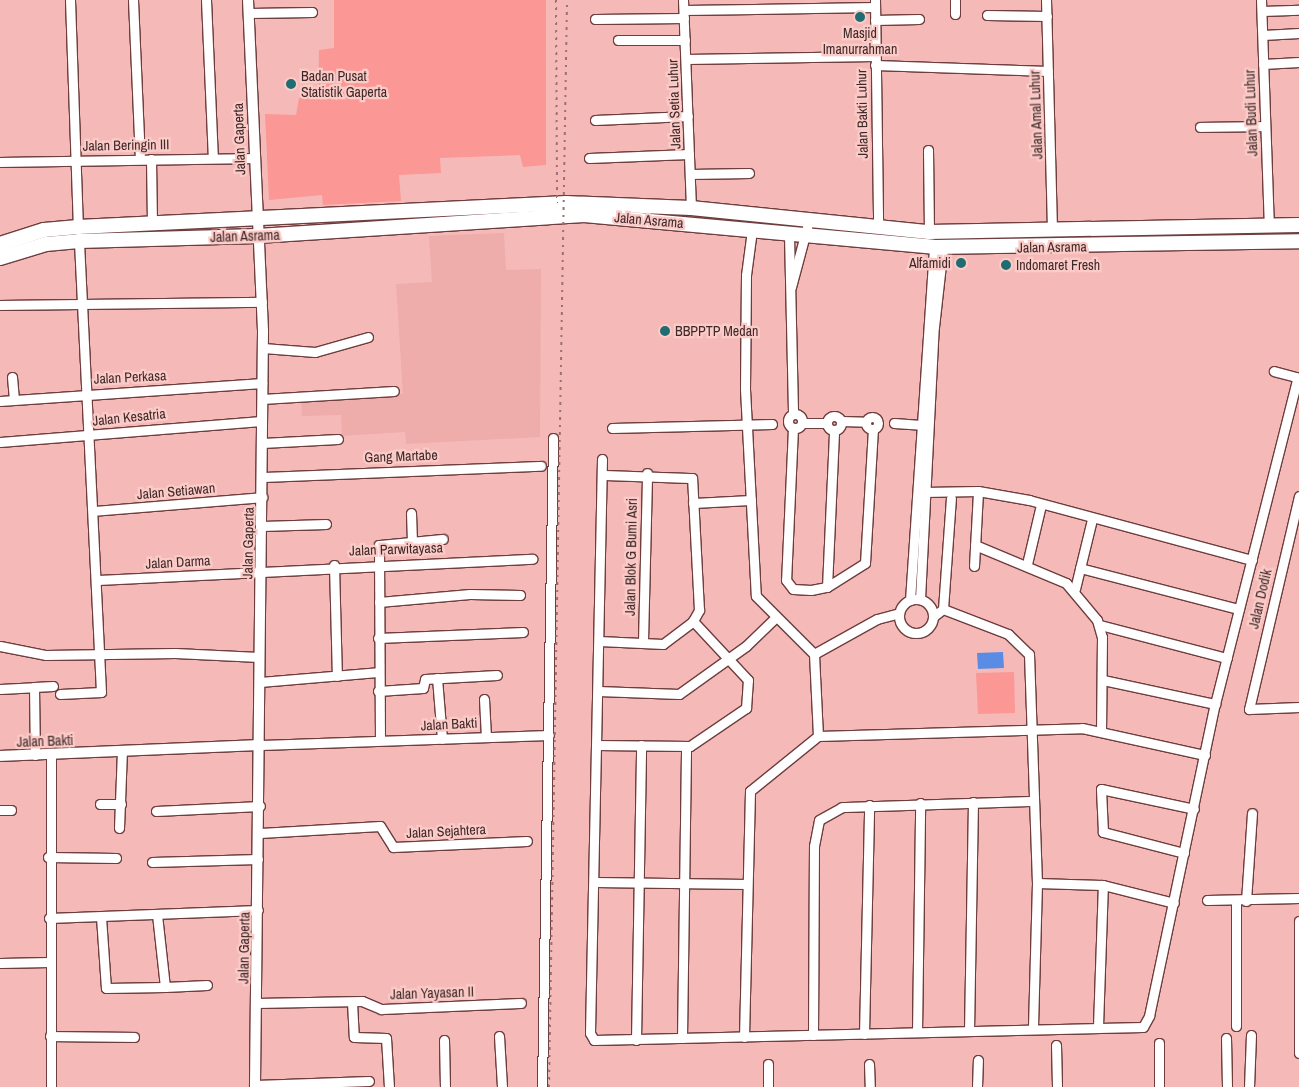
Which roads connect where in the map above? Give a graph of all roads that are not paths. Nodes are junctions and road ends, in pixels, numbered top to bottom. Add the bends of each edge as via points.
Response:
1 (70, 0) edge
2 (133, 0) edge
3 (206, 0) edge
4 (248, 0) edge
5 (684, 0) edge
6 (955, 0) edge
7 (1046, 0) edge
8 (1261, 0) edge
9 (875, 4) edge
10 (1299, 10) edge
11 (312, 12) dead end
12 (1262, 12) junction
13 (249, 13) junction
14 (684, 14) junction
15 (955, 14) dead end
16 (987, 15) dead end
17 (1047, 16) junction
18 (595, 19) dead end
19 (919, 19) dead end
20 (875, 20) junction
21 (1299, 33) edge
22 (1263, 35) junction
23 (618, 40) dead end
24 (685, 40) junction
25 (686, 59) junction
26 (874, 61) junction
27 (1299, 62) edge
28 (1263, 64) junction
29 (1048, 71) junction
30 (688, 116) junction
31 (595, 120) dead end
32 (1265, 126) junction
33 (1200, 127) dead end
34 (928, 150) dead end
35 (689, 154) junction
36 (151, 158) junction
37 (213, 158) junction
38 (253, 158) junction
39 (589, 158) dead end
40 (140, 159) junction
41 (76, 160) junction
42 (0, 162) edge
43 (749, 173) dead end
44 (690, 174) junction
45 (691, 208) junction
46 (257, 220) junction
47 (809, 220) junction
48 (152, 224) junction
49 (1269, 225) junction
50 (1299, 225) edge
51 (878, 227) junction
52 (1052, 230) junction
53 (929, 232) junction
54 (79, 234) junction
55 (789, 234) junction
56 (807, 235) junction
57 (258, 236) junction
58 (751, 237) junction
59 (1299, 241) edge
60 (0, 244) edge
61 (939, 247) junction
62 (788, 252) junction
63 (798, 254) junction
64 (0, 258) edge
65 (791, 289) junction
66 (262, 302) junction
67 (0, 305) edge
68 (83, 305) junction
69 (930, 326) junction
70 (368, 337) dead end
71 (263, 341) junction
72 (1274, 372) dead end
73 (12, 377) dead end
74 (262, 383) junction
75 (394, 391) dead end
76 (88, 393) junction
77 (262, 399) junction
78 (14, 400) junction
79 (0, 401) edge
80 (793, 414) junction
81 (261, 421) junction
82 (802, 423) junction
83 (894, 423) dead end
84 (772, 424) dead end
85 (747, 426) junction
86 (921, 426) junction
87 (831, 427) junction
88 (612, 428) dead end
89 (793, 428) junction
90 (90, 435) junction
91 (553, 438) dead end
92 (338, 439) dead end
93 (0, 442) edge
94 (262, 443) junction
95 (602, 459) dead end
96 (541, 466) dead end
97 (647, 474) junction
98 (602, 475) junction
99 (262, 477) junction
100 (928, 492) junction
101 (978, 492) junction
102 (918, 493) junction
103 (1299, 496) edge
104 (262, 498) junction
105 (951, 498) dead end
106 (751, 500) junction
107 (692, 503) junction
108 (1041, 505) junction
109 (93, 511) junction
110 (411, 513) dead end
111 (1092, 519) junction
112 (326, 524) dead end
113 (262, 526) junction
114 (443, 539) dead end
115 (412, 541) junction
116 (975, 545) junction
117 (532, 559) dead end
118 (1252, 560) junction
119 (379, 564) junction
120 (1027, 564) junction
121 (334, 565) junction
122 (974, 566) dead end
123 (1080, 568) junction
124 (261, 572) junction
125 (98, 580) junction
126 (826, 587) junction
127 (1075, 589) junction
128 (520, 595) dead end
129 (920, 599) junction
130 (910, 600) junction
131 (379, 602) junction
132 (1239, 608) junction
133 (943, 609) junction
134 (900, 614) junction
135 (934, 616) junction
136 (775, 618) junction
137 (693, 621) junction
138 (1100, 625) junction
139 (523, 632) dead end
140 (378, 638) junction
141 (599, 641) junction
142 (644, 641) junction
143 (0, 646) edge
144 (100, 653) junction
145 (814, 654) junction
146 (259, 657) junction
147 (729, 658) junction
148 (1227, 658) junction
149 (378, 672) junction
150 (497, 675) dead end
151 (336, 676) junction
152 (437, 678) junction
153 (1103, 680) junction
154 (260, 682) junction
155 (53, 686) dead end
156 (34, 688) junction
157 (0, 689) edge
158 (378, 691) junction
159 (598, 691) junction
160 (60, 694) dead end
161 (484, 699) dead end
162 (1215, 704) junction
163 (1299, 707) edge
164 (1032, 727) junction
165 (1102, 731) junction
166 (548, 735) junction
167 (486, 736) junction
168 (818, 736) junction
169 (442, 739) junction
170 (380, 740) junction
171 (261, 745) junction
172 (596, 745) junction
173 (641, 745) junction
174 (686, 747) junction
175 (122, 750) junction
176 (51, 754) junction
177 (35, 755) junction
178 (1204, 755) junction
179 (0, 756) edge
180 (1033, 801) junction
181 (973, 802) junction
182 (100, 804) dead end
183 (120, 804) junction
184 (920, 804) junction
185 (869, 805) junction
186 (260, 806) junction
187 (1194, 809) junction
188 (0, 810) edge
189 (11, 810) dead end
190 (156, 811) dead end
191 (1252, 813) dead end
192 (119, 828) dead end
193 (260, 833) junction
194 (527, 841) dead end
195 (1184, 853) junction
196 (48, 857) junction
197 (116, 858) dead end
198 (258, 859) junction
199 (152, 862) dead end
200 (595, 882) junction
201 (1037, 883) junction
202 (640, 884) junction
203 (684, 884) junction
204 (747, 884) junction
205 (1104, 886) junction
206 (1299, 898) edge
207 (1207, 900) dead end
208 (1236, 901) junction
209 (1246, 901) junction
210 (1174, 903) junction
211 (258, 910) junction
212 (157, 914) junction
213 (101, 917) junction
214 (49, 918) junction
215 (1299, 921) edge
216 (49, 962) junction
217 (0, 963) edge
218 (207, 985) dead end
219 (165, 987) junction
220 (352, 1002) junction
221 (256, 1003) junction
222 (520, 1003) dead end
223 (1098, 1026) junction
224 (1236, 1026) dead end
225 (1033, 1028) junction
226 (969, 1031) junction
227 (917, 1032) junction
228 (864, 1034) junction
229 (813, 1035) junction
230 (1251, 1035) dead end
231 (50, 1036) junction
232 (134, 1036) dead end
233 (500, 1036) dead end
234 (744, 1037) junction
235 (682, 1038) junction
236 (1226, 1038) dead end
237 (444, 1040) dead end
238 (636, 1040) junction
239 (1159, 1043) dead end
240 (1056, 1045) dead end
241 (1299, 1053) edge
242 (978, 1060) dead end
243 (768, 1064) dead end
244 (869, 1064) dead end
245 (369, 1081) dead end
246 (255, 1086) edge
247 (51, 1087) edge
248 (389, 1087) edge
249 (445, 1087) edge
250 (502, 1087) edge
251 (542, 1087) edge
252 (768, 1087) edge
253 (870, 1087) edge
254 (977, 1087) edge
255 (1057, 1087) edge
256 (1159, 1087) edge
257 (1227, 1087) edge
258 (1249, 1087) edge

1 - 41 street
2 - 40 street
3 - 37 street
4 - 13 street, Jalan Gaperta
5 - 14 street, Jalan Setia Luhur
6 - 15 street
7 - 17 street, Jalan Amal Luhur
8 - 12 street, Jalan Budi Luhur
9 - 14 street
9 - 20 street, Jalan Bakti Luhur
10 - 12 street
11 - 13 street
12 - 22 street, Jalan Budi Luhur
13 - 38 street, Jalan Gaperta
14 - 18 street
14 - 24 street, Jalan Setia Luhur
16 - 17 street
17 - 29 street, Jalan Amal Luhur
19 - 20 street
20 - 26 street, Jalan Bakti Luhur
21 - 22 street
22 - 28 street, Jalan Budi Luhur
23 - 24 street
24 - 25 street, Jalan Setia Luhur
25 - 26 street
25 - 30 street, Jalan Setia Luhur
26 - 29 street
26 - 51 street, Jalan Bakti Luhur
27 - 28 street
28 - 32 street, Jalan Budi Luhur
29 - 52 street, Jalan Amal Luhur
30 - 31 street
30 - 35 street, Jalan Setia Luhur
32 - 33 street
32 - 49 street, Jalan Budi Luhur
34 - 53 street
35 - 39 street
35 - 44 street, Jalan Setia Luhur
36 - 37 street, Jalan Beringin III
36 - 40 street, Jalan Beringin III
36 - 48 street
37 - 38 street, Jalan Beringin III
38 - 46 street, Jalan Gaperta
40 - 41 street, Jalan Beringin III
41 - 42 street, Jalan Beringin III
41 - 54 street
43 - 44 street
44 - 45 street, Jalan Setia Luhur
45 - 46 highway, Jalan Asrama via 566,202
45 - 47 highway, Jalan Asrama
46 - 48 highway, Jalan Asrama
46 - 57 street, Jalan Gaperta
47 - 51 highway, Jalan Asrama
47 - 56 street
48 - 54 highway, Jalan Asrama
49 - 50 highway, Jalan Asrama
49 - 52 highway, Jalan Asrama
51 - 53 highway, Jalan Asrama
52 - 53 highway, Jalan Asrama
54 - 57 highway, Jalan Asrama
54 - 60 highway, Jalan Asrama via 44,230
54 - 64 highway, Jalan Asrama
54 - 68 street
55 - 56 highway, Jalan Asrama
55 - 58 highway, Jalan Asrama
55 - 62 street
56 - 61 highway, Jalan Asrama
56 - 63 street
57 - 58 highway, Jalan Asrama via 584,215
57 - 66 street, Jalan Gaperta
58 - 85 street
59 - 61 highway, Jalan Asrama
61 - 69 street
62 - 63 street
62 - 65 street
63 - 65 street
65 - 80 street
66 - 68 street
66 - 71 street, Jalan Gaperta
67 - 68 street
68 - 76 street
69 - 86 street
69 - 100 street
70 - 71 street via 315,352
71 - 74 street, Jalan Gaperta
72 - 118 street via 1296,377 1297,381
73 - 78 street
74 - 76 street, Jalan Perkasa
74 - 77 street, Jalan Gaperta
75 - 77 street
76 - 78 street, Jalan Perkasa
76 - 90 street
77 - 81 street, Jalan Gaperta
78 - 79 street, Jalan Perkasa
80 - 82 street via 800,416
80 - 89 street via 788,423
81 - 90 street, Jalan Kesatria
81 - 94 street, Jalan Gaperta
82 - 87 street
82 - 89 street
83 - 86 street
84 - 85 street
85 - 88 street
85 - 106 street
86 - 102 street
87 - 126 street
87 - 126 street via 833,415 842,421 869,426 867,559 863,566
89 - 126 street via 786,580 796,590
90 - 93 street, Jalan Kesatria
90 - 109 street
91 - 166 street
92 - 94 street
94 - 99 street, Jalan Gaperta
95 - 98 street
96 - 99 street, Gang Martabe
97 - 98 street
97 - 107 street via 688,474 692,480
97 - 142 street, Jalan Blok G Bumi Asri
98 - 141 street
99 - 104 street, Jalan Gaperta
100 - 101 street
100 - 102 street
100 - 129 street
101 - 108 street
101 - 116 street
102 - 130 street
103 - 163 street, Jalan Dodik via 1249,709
104 - 109 street, Jalan Setiawan
104 - 113 street, Jalan Gaperta
105 - 133 street
106 - 107 street
106 - 136 street via 756,596
107 - 137 street via 699,610
108 - 111 street
108 - 120 street
109 - 125 street
110 - 115 street
111 - 118 street
111 - 123 street
112 - 113 street
113 - 124 street, Jalan Gaperta
114 - 115 street
115 - 119 street via 380,544
116 - 120 street
116 - 122 street
117 - 119 street, Jalan Parwitayasa
118 - 132 street
119 - 121 street, Jalan Parwitayasa
119 - 131 street
120 - 127 street
121 - 124 street, Jalan Parwitayasa
121 - 151 street
123 - 127 street
123 - 132 street
124 - 125 street, Jalan Darma
124 - 146 street, Jalan Gaperta
125 - 144 street
127 - 138 street
128 - 131 street via 470,594
129 - 130 street
129 - 135 street via 930,605
130 - 134 street
131 - 140 street
132 - 148 street
133 - 135 street
133 - 164 street via 1008,634 1028,650
134 - 135 street via 905,629 915,634 926,631
134 - 145 street via 877,619
136 - 145 street
136 - 147 street
137 - 142 street via 663,644
137 - 147 street
138 - 148 street
138 - 153 street
139 - 140 street
140 - 149 street
141 - 142 street
141 - 159 street
143 - 144 street via 46,655
144 - 146 street
144 - 160 street via 100,693
145 - 168 street
146 - 154 street, Jalan Gaperta
147 - 159 street via 679,694
147 - 174 street via 748,680 746,708
148 - 162 street
149 - 151 street
149 - 158 street
150 - 152 street
151 - 154 street
152 - 158 street via 424,679 423,688
152 - 169 street
153 - 162 street
153 - 165 street
154 - 171 street, Jalan Gaperta
155 - 156 street
156 - 157 street
156 - 177 street
158 - 170 street
159 - 172 street
161 - 167 street
162 - 178 street
164 - 165 street
164 - 168 street
164 - 180 street
165 - 178 street
166 - 167 street, Jalan Bakti
166 - 251 street
167 - 169 street, Jalan Bakti
168 - 204 street via 750,791
169 - 170 street, Jalan Bakti
170 - 171 street, Jalan Bakti
171 - 175 street, Jalan Bakti
171 - 186 street, Jalan Gaperta
172 - 173 street
172 - 200 street
173 - 174 street
173 - 202 street
174 - 203 street
175 - 176 street, Jalan Bakti
175 - 183 street
176 - 177 street, Jalan Bakti
176 - 196 street
177 - 179 street, Jalan Bakti
178 - 187 street
180 - 181 street
180 - 201 street
181 - 184 street
181 - 226 street
182 - 183 street
183 - 192 street
184 - 185 street
184 - 227 street
185 - 228 street
185 - 229 street via 833,809 816,823
186 - 190 street
186 - 193 street, Jalan Gaperta
187 - 195 street
187 - 195 street via 1101,789 1103,832
188 - 189 street
191 - 209 street
193 - 194 street, Jalan Sejahtera via 382,826 393,847
193 - 198 street, Jalan Gaperta
195 - 210 street
196 - 197 street
196 - 214 street
198 - 199 street
198 - 211 street, Jalan Gaperta
200 - 202 street
200 - 238 street via 590,1033 596,1041
201 - 205 street
201 - 225 street
202 - 203 street
202 - 238 street
203 - 204 street
203 - 235 street
204 - 234 street
205 - 210 street
205 - 223 street
206 - 209 street
207 - 208 street
208 - 209 street
208 - 224 street
210 - 223 street via 1147,1023
211 - 212 street
211 - 221 street, Jalan Gaperta
212 - 213 street
212 - 219 street
213 - 214 street
213 - 219 street via 106,988
214 - 216 street
215 - 241 street
216 - 217 street
216 - 231 street
218 - 219 street
220 - 221 street, Jalan Yayasan II
220 - 222 street, Jalan Yayasan II via 381,1008
220 - 248 street via 354,1037 386,1038
221 - 246 street, Jalan Gaperta
223 - 225 street
225 - 226 street
226 - 227 street
227 - 228 street
228 - 229 street
229 - 234 street
230 - 258 street
231 - 232 street
231 - 247 street
233 - 250 street
234 - 235 street
235 - 238 street
236 - 257 street
237 - 249 street
239 - 256 street
240 - 255 street
242 - 254 street
243 - 252 street
244 - 253 street
245 - 246 street

